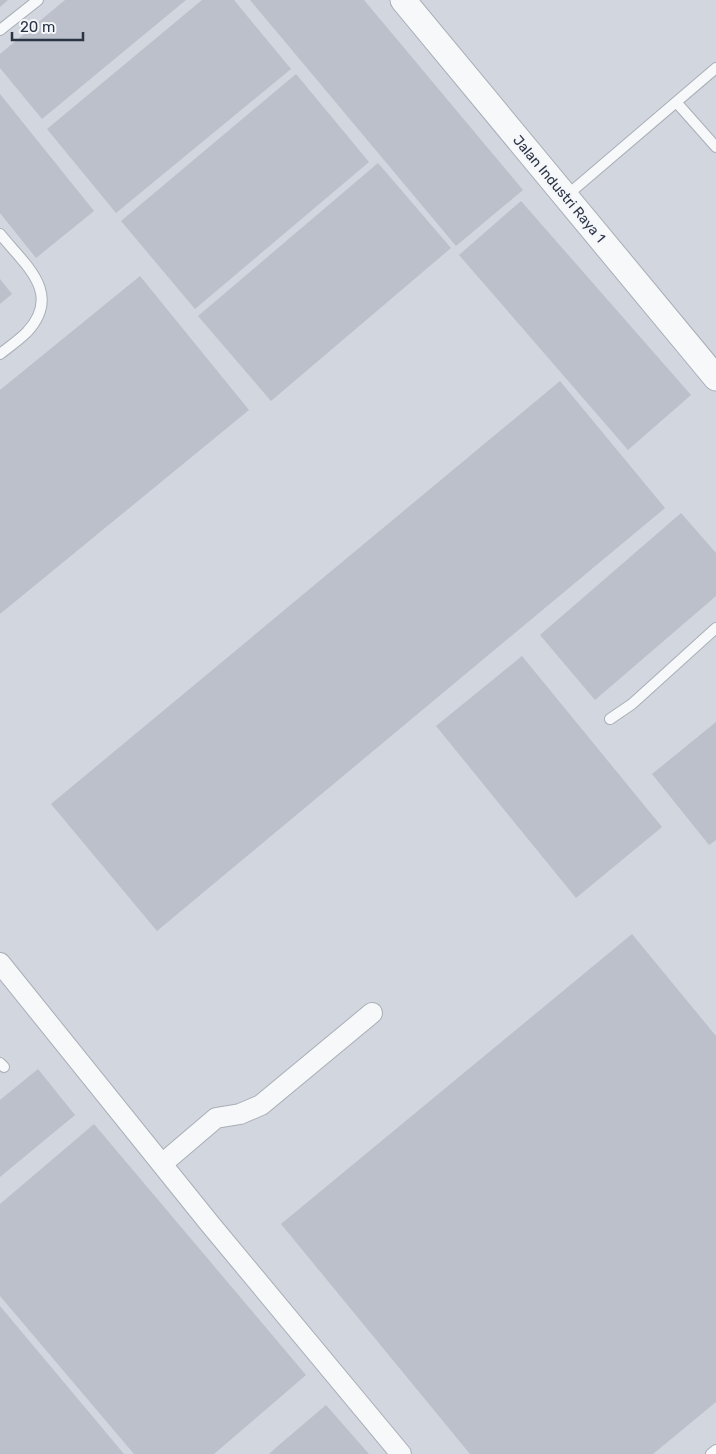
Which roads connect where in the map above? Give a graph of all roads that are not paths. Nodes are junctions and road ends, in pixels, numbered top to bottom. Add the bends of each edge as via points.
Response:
1 (38, 0) edge
2 (403, 0) edge
3 (0, 30) edge
4 (716, 68) edge
5 (677, 103) junction
6 (716, 146) edge
7 (565, 197) junction
8 (0, 234) edge
9 (0, 354) edge
10 (716, 378) edge
11 (716, 628) edge
12 (610, 719) dead end
13 (0, 963) edge
14 (372, 1014) dead end
15 (162, 1164) junction
16 (716, 1450) edge
17 (401, 1454) edge
18 (711, 1454) edge

1 - 3 lane
2 - 7 street, Jalan Industri Raya 1
4 - 5 lane
5 - 6 lane
5 - 7 lane
7 - 10 street, Jalan Industri Raya 1
8 - 9 lane via 34,276 43,294 42,310 28,332
11 - 12 lane via 632,704
13 - 15 street
14 - 15 street via 261,1105 240,1114 216,1118
15 - 17 street
16 - 18 lane

